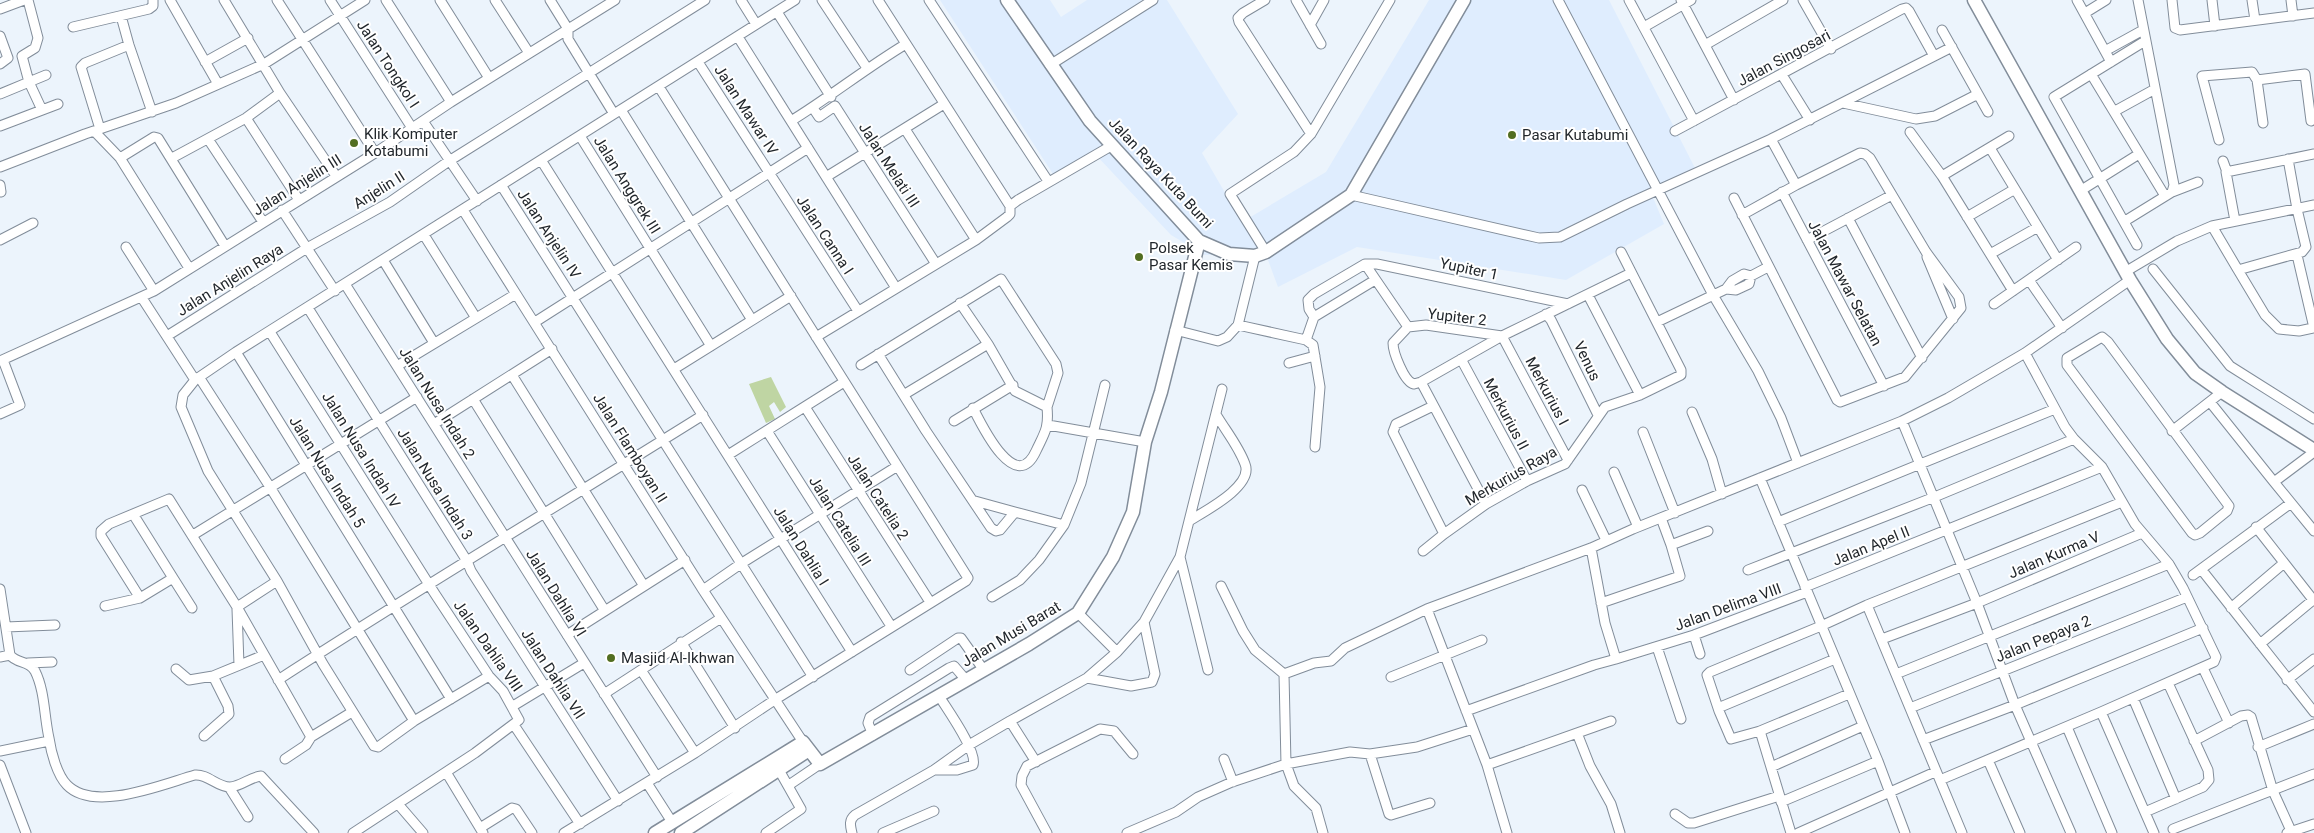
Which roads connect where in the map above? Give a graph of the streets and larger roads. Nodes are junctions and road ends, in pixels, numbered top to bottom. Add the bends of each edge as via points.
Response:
1 (26, 0) edge
2 (153, 0) edge
3 (170, 0) edge
4 (224, 0) edge
5 (277, 0) edge
6 (330, 0) edge
7 (365, 0) edge
8 (386, 0) edge
9 (440, 0) edge
10 (495, 0) edge
11 (550, 0) edge
12 (705, 0) edge
13 (741, 0) edge
14 (796, 0) edge
15 (822, 0) edge
16 (878, 0) edge
17 (929, 0) edge
18 (1006, 0) edge
19 (1265, 0) edge
20 (1296, 0) edge
21 (1324, 0) edge
22 (1464, 0) edge
23 (1558, 0) edge
24 (1629, 0) edge
25 (1783, 0) edge
26 (1803, 0) edge
27 (1974, 0) edge
28 (2077, 0) edge
29 (2106, 0) edge
30 (2138, 0) edge
31 (2172, 0) edge
32 (2212, 0) edge
33 (2252, 0) edge
34 (2291, 0) edge
35 (610, 1) edge
36 (1150, 1) edge
37 (1685, 1) edge
38 (1385, 2) edge
39 (0, 9) edge
40 (777, 12) junction
41 (2085, 13) junction
42 (2314, 13) edge
43 (121, 16) junction
44 (340, 16) junction
45 (2293, 16) junction
46 (2254, 20) junction
47 (756, 24) junction
48 (1310, 25) junction
49 (2215, 26) junction
50 (73, 27) dead end
51 (1644, 27) junction
52 (568, 30) junction
53 (1942, 30) dead end
54 (2143, 30) junction
55 (0, 36) edge
56 (738, 37) junction
57 (248, 38) junction
58 (302, 40) junction
59 (2145, 41) junction
60 (906, 44) junction
61 (1322, 44) dead end
62 (129, 45) junction
63 (1705, 45) junction
64 (1952, 48) junction
65 (1831, 49) junction
66 (2105, 51) junction
67 (529, 53) junction
68 (1934, 56) junction
69 (206, 62) junction
70 (698, 62) junction
71 (2111, 62) junction
72 (0, 64) edge
73 (264, 64) junction
74 (1050, 65) junction
75 (867, 68) junction
76 (590, 73) junction
77 (2091, 74) junction
78 (2310, 74) edge
79 (46, 75) dead end
80 (1782, 75) junction
81 (489, 78) junction
82 (2257, 80) junction
83 (29, 82) junction
84 (218, 84) junction
85 (659, 87) junction
86 (2156, 89) junction
87 (2311, 91) edge
88 (280, 93) junction
89 (0, 94) edge
90 (1978, 94) junction
91 (831, 97) junction
92 (1734, 100) junction
93 (451, 102) junction
94 (1844, 103) junction
95 (58, 104) dead end
96 (944, 104) junction
97 (813, 108) junction
98 (42, 110) junction
99 (2115, 111) junction
100 (152, 112) junction
101 (617, 112) junction
102 (1988, 112) dead end
103 (246, 118) junction
104 (1810, 120) junction
105 (423, 121) junction
106 (1694, 121) junction
107 (2311, 121) dead end
108 (791, 122) junction
109 (2263, 123) dead end
110 (0, 126) edge
111 (412, 128) junction
112 (905, 129) junction
113 (97, 130) junction
114 (1675, 131) dead end
115 (1910, 132) dead end
116 (1311, 134) junction
117 (580, 136) junction
118 (2009, 136) dead end
119 (208, 139) junction
120 (1771, 139) junction
121 (2218, 140) dead end
122 (1111, 146) junction
123 (808, 148) junction
124 (1990, 148) junction
125 (375, 153) junction
126 (866, 153) junction
127 (2139, 154) junction
128 (2314, 154) edge
129 (120, 158) junction
130 (172, 158) junction
131 (2288, 159) junction
132 (541, 160) junction
133 (449, 161) junction
134 (2223, 161) dead end
135 (0, 166) edge
136 (2227, 172) junction
137 (770, 173) junction
138 (336, 176) junction
139 (1942, 176) junction
140 (826, 177) junction
141 (2097, 179) junction
142 (1048, 181) junction
143 (2198, 182) dead end
144 (0, 185) edge
145 (1796, 185) junction
146 (501, 186) junction
147 (2015, 189) junction
148 (2081, 189) junction
149 (1659, 190) junction
150 (1, 192) edge
151 (1782, 192) junction
152 (2168, 194) junction
153 (1351, 195) junction
154 (1892, 195) junction
155 (1734, 198) dead end
156 (730, 199) junction
157 (299, 200) junction
158 (478, 201) junction
159 (2314, 205) edge
160 (1010, 206) junction
161 (2296, 209) junction
162 (282, 210) junction
163 (463, 210) junction
164 (1742, 215) junction
165 (1967, 217) junction
166 (1848, 218) junction
167 (2124, 221) junction
168 (2235, 221) junction
169 (263, 222) junction
170 (33, 223) dead end
171 (691, 223) junction
172 (2212, 226) junction
173 (2038, 227) junction
174 (424, 235) junction
175 (0, 240) edge
176 (976, 240) junction
177 (1807, 240) junction
178 (1199, 241) junction
179 (2138, 245) dead end
180 (225, 246) junction
181 (126, 248) dead end
182 (307, 248) junction
183 (2076, 248) dead end
184 (650, 249) junction
185 (1620, 252) dead end
186 (1926, 252) junction
187 (1260, 254) junction
188 (1992, 254) junction
189 (2297, 255) junction
190 (382, 260) junction
191 (2058, 260) junction
192 (936, 264) junction
193 (1365, 264) junction
194 (189, 268) junction
195 (1768, 268) junction
196 (2153, 269) dead end
197 (2238, 270) junction
198 (612, 273) junction
199 (1631, 273) junction
200 (2128, 273) junction
201 (1374, 280) junction
202 (2029, 280) junction
203 (345, 284) junction
204 (896, 288) junction
205 (154, 291) junction
206 (335, 291) junction
207 (2013, 291) junction
208 (516, 294) junction
209 (1588, 295) junction
210 (1713, 295) junction
211 (791, 296) junction
212 (142, 298) junction
213 (573, 298) junction
214 (960, 303) junction
215 (1568, 304) junction
216 (1994, 304) dead end
217 (308, 308) junction
218 (858, 311) junction
219 (1314, 317) junction
220 (1548, 317) junction
221 (476, 318) junction
222 (1953, 319) junction
223 (752, 320) junction
224 (535, 322) junction
225 (1657, 322) junction
226 (1238, 325) junction
227 (1408, 327) junction
228 (2062, 328) junction
229 (2314, 328) edge
230 (1175, 330) junction
231 (270, 332) junction
232 (168, 336) junction
233 (1502, 336) junction
234 (816, 337) junction
235 (1306, 340) junction
236 (434, 343) junction
237 (988, 344) junction
238 (711, 346) junction
239 (552, 350) junction
240 (236, 352) junction
241 (2026, 353) junction
242 (878, 354) junction
243 (1315, 356) junction
244 (1922, 358) junction
245 (1462, 359) junction
246 (2, 361) edge
247 (1289, 363) dead end
248 (861, 365) dead end
249 (397, 366) junction
250 (674, 369) junction
251 (512, 375) junction
252 (197, 378) junction
253 (844, 382) junction
254 (1421, 382) junction
255 (1013, 385) junction
256 (1105, 385) dead end
257 (1884, 386) junction
258 (1222, 389) dead end
259 (2222, 392) junction
260 (905, 394) junction
261 (1640, 394) junction
262 (417, 397) junction
263 (473, 399) junction
264 (2210, 402) junction
265 (1433, 406) junction
266 (805, 407) junction
267 (1047, 407) junction
268 (973, 408) junction
269 (2055, 409) junction
270 (1692, 412) dead end
271 (0, 414) edge
272 (703, 415) junction
273 (1598, 415) junction
274 (1217, 416) junction
275 (2314, 419) edge
276 (954, 420) dead end
277 (379, 421) junction
278 (1902, 421) junction
279 (434, 424) junction
280 (1048, 425) junction
281 (767, 431) junction
282 (2172, 431) junction
283 (1093, 432) junction
284 (1643, 432) dead end
285 (2074, 439) junction
286 (663, 440) junction
287 (1145, 442) junction
288 (341, 444) junction
289 (1315, 447) dead end
290 (2314, 451) edge
291 (728, 455) junction
292 (1568, 460) junction
293 (1798, 463) junction
294 (1918, 463) junction
295 (624, 464) junction
296 (306, 465) junction
297 (2102, 466) junction
298 (896, 467) junction
299 (1614, 472) dead end
300 (1760, 478) junction
301 (1527, 481) junction
302 (2274, 482) junction
303 (270, 487) junction
304 (583, 490) junction
305 (1582, 490) dead end
306 (858, 492) junction
307 (1722, 494) junction
308 (1932, 498) junction
309 (975, 501) junction
310 (2122, 502) junction
311 (2291, 503) junction
312 (1486, 504) junction
313 (231, 511) junction
314 (1015, 512) junction
315 (1675, 513) junction
316 (133, 514) junction
317 (544, 514) junction
318 (820, 516) junction
319 (1661, 518) junction
320 (1189, 521) junction
321 (1778, 522) junction
322 (1064, 525) junction
323 (1638, 527) junction
324 (2256, 527) junction
325 (1948, 530) junction
326 (1708, 531) dead end
327 (2314, 531) edge
328 (2142, 533) junction
329 (1444, 534) junction
330 (193, 535) junction
331 (505, 536) junction
332 (781, 540) junction
333 (1606, 540) junction
334 (1671, 546) junction
335 (1591, 548) junction
336 (1423, 551) dead end
337 (1791, 554) junction
338 (1180, 557) junction
339 (685, 560) junction
340 (467, 561) junction
341 (2284, 563) junction
342 (742, 564) junction
343 (2169, 564) junction
344 (1962, 567) junction
345 (2201, 569) junction
346 (1748, 570) dead end
347 (2192, 575) dead end
348 (173, 578) junction
349 (277, 581) junction
350 (429, 583) junction
351 (644, 586) junction
352 (1221, 586) dead end
353 (0, 589) edge
354 (703, 590) junction
355 (1806, 590) junction
356 (992, 597) dead end
357 (2187, 597) junction
358 (140, 598) junction
359 (2313, 601) edge
360 (930, 602) junction
361 (1601, 603) junction
362 (1977, 603) junction
363 (1, 604) edge
364 (394, 605) junction
365 (1868, 605) junction
366 (105, 606) dead end
367 (237, 607) junction
368 (192, 608) dead end
369 (2231, 608) junction
370 (1427, 610) junction
371 (605, 611) junction
372 (1078, 613) junction
373 (721, 618) junction
374 (1144, 622) junction
375 (55, 624) dead end
376 (891, 626) junction
377 (1822, 626) junction
378 (6, 627) junction
379 (358, 628) junction
380 (2203, 628) junction
381 (567, 635) junction
382 (1694, 636) junction
383 (1989, 636) junction
384 (1482, 640) dead end
385 (1882, 640) junction
386 (680, 642) junction
387 (2260, 644) junction
388 (1657, 647) junction
389 (852, 652) junction
390 (1118, 652) junction
391 (318, 654) junction
392 (1700, 654) dead end
393 (10, 655) junction
394 (264, 655) junction
395 (1445, 656) junction
396 (0, 657) edge
397 (2314, 658) edge
398 (1616, 659) junction
399 (1835, 660) junction
400 (52, 662) dead end
401 (28, 663) junction
402 (584, 664) junction
403 (239, 665) junction
404 (2203, 668) junction
405 (176, 669) dead end
406 (983, 669) junction
407 (641, 670) junction
408 (910, 670) dead end
409 (1208, 670) dead end
410 (2002, 671) junction
411 (1284, 674) junction
412 (1896, 674) junction
413 (213, 676) junction
414 (489, 676) junction
415 (813, 677) junction
416 (1391, 677) dead end
417 (1087, 678) junction
418 (278, 680) junction
419 (966, 680) junction
420 (2287, 680) junction
421 (2168, 683) junction
422 (546, 688) junction
423 (604, 694) junction
424 (1849, 694) junction
425 (939, 696) junction
426 (2133, 698) junction
427 (452, 699) junction
428 (776, 699) junction
429 (2016, 705) junction
430 (513, 706) junction
431 (1718, 708) junction
432 (1910, 708) junction
433 (1466, 711) junction
434 (352, 712) junction
435 (2101, 712) junction
436 (2314, 712) edge
437 (1681, 719) dead end
438 (1611, 720) dead end
439 (414, 721) junction
440 (1010, 721) junction
441 (2229, 723) junction
442 (2314, 724) edge
443 (514, 725) junction
444 (1863, 726) junction
445 (2067, 726) junction
446 (735, 728) junction
447 (1473, 729) junction
448 (1760, 731) junction
449 (1577, 733) junction
450 (873, 735) junction
451 (204, 736) dead end
452 (312, 738) junction
453 (1923, 740) junction
454 (49, 741) junction
455 (2194, 741) junction
456 (2031, 742) junction
457 (969, 745) junction
458 (806, 746) junction
459 (2258, 747) junction
460 (0, 751) edge
461 (695, 753) junction
462 (1133, 754) dead end
463 (1370, 754) junction
464 (1224, 758) dead end
465 (285, 759) dead end
466 (1988, 760) junction
467 (1878, 761) junction
468 (1036, 762) junction
469 (820, 764) junction
470 (1286, 764) junction
471 (0, 765) edge
472 (1488, 765) junction
473 (1771, 767) junction
474 (779, 770) junction
475 (934, 770) junction
476 (446, 772) junction
477 (2314, 774) edge
478 (1938, 776) junction
479 (656, 777) junction
480 (1233, 782) junction
481 (647, 783) junction
482 (789, 784) junction
483 (229, 787) junction
484 (2273, 791) junction
485 (1889, 792) junction
486 (1780, 799) junction
487 (2176, 799) junction
488 (618, 801) junction
489 (1430, 803) dead end
490 (398, 804) junction
491 (934, 811) dead end
492 (2145, 812) junction
493 (1674, 814) dead end
494 (248, 817) dead end
495 (672, 822) junction
496 (580, 824) junction
497 (2314, 824) edge
498 (2173, 829) dead end
499 (482, 831) edge
500 (895, 831) edge
501 (1903, 832) edge
502 (2290, 832) edge
503 (26, 833) edge
504 (312, 833) edge
505 (353, 833) edge
506 (423, 833) edge
507 (532, 833) edge
508 (564, 833) edge
509 (655, 833) edge
510 (681, 833) edge
511 (766, 833) edge
512 (852, 833) edge
513 (883, 833) edge
514 (1047, 833) edge
515 (1127, 833) edge
516 (1324, 833) edge
517 (1507, 833) edge
518 (1620, 833) edge
519 (1791, 833) edge
520 (1798, 833) edge
521 (1962, 833) edge
522 (2020, 833) edge
523 (2071, 833) edge
524 (2112, 833) edge
525 (2154, 833) edge

1 - 39 street
1 - 83 street via 38,38 35,48 22,56
2 - 43 street via 149,9
3 - 69 street
4 - 57 street
5 - 58 street
6 - 44 street, Jalan Tongkol I
7 - 44 street
8 - 93 street
9 - 81 street
10 - 67 street
11 - 52 street
12 - 76 street, Anjelin II
13 - 47 street
14 - 40 street
15 - 75 street
16 - 60 street
17 - 142 street
18 - 74 street, Jalan Raya Kuta Bumi
19 - 116 street via 1243,13 1238,18 1239,22
20 - 48 street
21 - 48 street
22 - 153 street
23 - 149 street
24 - 51 street
25 - 63 street
26 - 65 street
27 - 148 street
28 - 41 street
29 - 41 street
30 - 54 street
31 - 49 street via 2177,29
32 - 49 street
33 - 46 street
34 - 45 street
35 - 52 street, Jalan Anjelin III
36 - 74 street
37 - 51 street
37 - 63 street
38 - 116 street
40 - 47 street
40 - 91 street
41 - 66 street
42 - 45 street
43 - 50 street
43 - 62 street
44 - 58 street
44 - 111 street, Jalan Tongkol I
45 - 46 street
46 - 49 street
47 - 56 street
48 - 61 street
51 - 106 street
52 - 67 street, Jalan Anjelin III
52 - 76 street via 568,39
53 - 64 street
54 - 59 street
54 - 66 street
55 - 72 street via 8,58
56 - 70 street
56 - 108 street
57 - 69 street
57 - 73 street
58 - 73 street
58 - 125 street
59 - 71 street
59 - 86 street
60 - 75 street
60 - 96 street
62 - 100 street
62 - 113 street via 81,67
63 - 92 street
64 - 68 street
64 - 90 street
65 - 68 street, Jalan Singosari via 1906,8
65 - 80 street, Jalan Singosari
66 - 71 street
67 - 81 street, Jalan Anjelin III
68 - 94 street
69 - 84 street
70 - 85 street
70 - 137 street, Jalan Mawar IV
71 - 77 street
73 - 84 street
73 - 88 street
74 - 122 street, Jalan Raya Kuta Bumi
75 - 91 street
76 - 101 street
76 - 133 street, Anjelin II
77 - 99 street
77 - 141 street via 2056,94 2054,100
78 - 82 street
78 - 87 street
79 - 83 street
80 - 92 street, Jalan Singosari
80 - 104 street
81 - 93 street, Jalan Anjelin III
82 - 109 street
82 - 121 street via 2248,71 2202,76
83 - 89 street
83 - 98 street
84 - 100 street
85 - 101 street
85 - 156 street
86 - 99 street
86 - 152 street via 2174,185
87 - 107 street
88 - 103 street
88 - 138 street
90 - 94 street via 1926,118 1916,119
90 - 102 street
91 - 97 street
92 - 106 street, Jalan Singosari
93 - 105 street, Jalan Anjelin III
94 - 104 street
95 - 98 street
96 - 112 street
96 - 160 street
97 - 108 street
97 - 126 street, Jalan Melati III via 819,116 835,106
98 - 110 street
99 - 127 street
100 - 113 street
101 - 117 street
101 - 171 street
103 - 119 street
103 - 157 street
104 - 120 street
105 - 111 street, Jalan Anjelin III
105 - 133 street
106 - 114 street, Jalan Singosari
108 - 123 street
111 - 125 street, Jalan Anjelin III
112 - 126 street
112 - 176 street
113 - 129 street
113 - 135 street
115 - 139 street
116 - 187 street via 1294,152 1230,194
117 - 132 street
117 - 184 street, Jalan Anggrek III
118 - 124 street
119 - 130 street
119 - 169 street
120 - 145 street
120 - 149 street
122 - 142 street
122 - 178 street, Jalan Raya Kuta Bumi
123 - 137 street
123 - 140 street
124 - 139 street
124 - 147 street
125 - 138 street, Jalan Anjelin III
126 - 140 street
126 - 192 street, Jalan Melati III
127 - 141 street
127 - 152 street
128 - 131 street
129 - 130 street via 157,137
129 - 194 street
130 - 180 street
131 - 136 street
131 - 161 street
132 - 146 street
132 - 198 street, Jalan Dahlia I
133 - 158 street
133 - 182 street, Anjelin II via 390,202
134 - 136 street
136 - 168 street
137 - 156 street
137 - 218 street, Jalan Canna I
138 - 157 street, Jalan Anjelin III
139 - 165 street
140 - 204 street
141 - 148 street
141 - 167 street
142 - 160 street
143 - 152 street
144 - 150 street
145 - 151 street
145 - 154 street via 1860,153 1870,158
146 - 158 street
146 - 213 street, Jalan Anjelin IV
147 - 165 street
147 - 173 street
148 - 200 street
149 - 153 street via 1560,237 1539,238
149 - 210 street
151 - 164 street
151 - 177 street, Jalan Mawar Selatan
152 - 167 street
153 - 187 street
154 - 166 street
154 - 186 street
155 - 164 street
156 - 171 street
156 - 211 street
157 - 162 street, Jalan Anjelin III
158 - 163 street
159 - 161 street
160 - 176 street via 1008,218
161 - 168 street
161 - 189 street via 2306,246
162 - 169 street, Jalan Anjelin III
162 - 182 street
163 - 174 street
163 - 208 street, Jalan Flamboyan II
164 - 195 street
165 - 188 street
166 - 177 street
166 - 244 street
167 - 179 street
168 - 172 street
169 - 180 street, Jalan Anjelin III
170 - 175 street
171 - 184 street
171 - 223 street
172 - 197 street
172 - 200 street via 2177,241
173 - 188 street
173 - 191 street
174 - 190 street
174 - 221 street
176 - 192 street
177 - 257 street, Jalan Mawar Selatan
178 - 187 street, Jalan Raya Kuta Bumi via 1229,254
178 - 230 street, Jalan Musi Barat
180 - 194 street, Jalan Anjelin III
181 - 205 street
182 - 206 street
182 - 232 street, Jalan Anjelin Raya
183 - 191 street
184 - 198 street
184 - 238 street, Jalan Anggrek III
185 - 199 street
186 - 222 street via 1928,264
186 - 222 street via 1959,297 1961,308
187 - 226 street
188 - 207 street
189 - 197 street
189 - 229 street
190 - 203 street
190 - 236 street
191 - 202 street
192 - 204 street
193 - 201 street
193 - 215 street, Yupiter 1
193 - 219 street via 1308,300
194 - 205 street, Jalan Anjelin III
195 - 210 street via 1751,276 1749,284 1736,290 1726,288
195 - 257 street via 1837,400 1844,402
196 - 275 street via 2230,366
197 - 229 street via 2264,315 2279,329 2299,331
198 - 213 street
198 - 250 street, Jalan Dahlia I
199 - 209 street
199 - 225 street
200 - 228 street
200 - 259 street via 2181,358 2195,373
201 - 219 street
201 - 227 street
202 - 207 street
202 - 228 street
203 - 206 street
203 - 249 street, Jalan Nusa Indah 2
204 - 218 street
205 - 212 street, Jalan Anjelin III
206 - 217 street
207 - 216 street
208 - 221 street
208 - 224 street, Jalan Flamboyan II
209 - 215 street
209 - 261 street
210 - 225 street
210 - 293 street via 1758,371
211 - 223 street
211 - 234 street
212 - 232 street
212 - 246 street, Jalan Anjelin III
213 - 224 street
213 - 286 street, Jalan Anjelin IV
214 - 237 street
214 - 242 street
214 - 267 street via 996,281 1001,279 1004,282 1056,364 1058,373
215 - 220 street
217 - 231 street
217 - 277 street, Jalan Nusa Indah 3
218 - 234 street
219 - 235 street
220 - 233 street
220 - 273 street, Venus
221 - 236 street
222 - 244 street
223 - 238 street
224 - 239 street, Jalan Flamboyan II
225 - 261 street, Merkurius Raya via 1681,375
226 - 230 street via 1218,341
226 - 235 street
227 - 233 street, Yupiter 2 via 1426,325
227 - 254 street via 1393,343 1393,350 1410,383
228 - 241 street
230 - 287 street, Jalan Musi Barat via 1161,392
231 - 240 street
231 - 288 street, Jalan Nusa Indah IV
232 - 252 street
233 - 245 street
233 - 292 street, Merkurius I
234 - 253 street
235 - 243 street via 1313,345
236 - 249 street
237 - 255 street
237 - 260 street
238 - 250 street
239 - 251 street
239 - 295 street, Jalan Flamboyan II
240 - 252 street
240 - 296 street, Jalan Nusa Indah 5
241 - 269 street
241 - 278 street
242 - 248 street
242 - 260 street
243 - 247 street
243 - 289 street via 1320,387
244 - 257 street via 1905,377
245 - 254 street
245 - 301 street, Merkurius II
246 - 271 street via 20,405
249 - 262 street, Jalan Nusa Indah 2
250 - 272 street, Jalan Dahlia I
251 - 263 street
251 - 304 street
252 - 303 street
252 - 313 street via 183,395 181,407 208,471
253 - 266 street
253 - 298 street
254 - 265 street
255 - 267 street via 1017,393
255 - 268 street
256 - 283 street
258 - 274 street
259 - 264 street
259 - 290 street
260 - 309 street via 926,431
261 - 273 street, Merkurius Raya via 1605,407
262 - 277 street
262 - 279 street, Jalan Nusa Indah 2
263 - 279 street
263 - 317 street
264 - 282 street
264 - 302 street
265 - 312 street
265 - 329 street via 1396,424 1393,432
266 - 281 street
266 - 306 street, Jalan Catelia 2
267 - 280 street
268 - 276 street
268 - 280 street via 1004,458 1014,466 1025,467 1031,462
269 - 285 street
269 - 294 street
270 - 307 street via 1712,459
272 - 286 street
272 - 291 street, Jalan Dahlia I
273 - 292 street, Merkurius Raya
274 - 320 street
274 - 320 street via 1246,465 1246,478 1238,488
277 - 288 street
277 - 340 street, Jalan Nusa Indah 3
278 - 293 street
278 - 294 street
279 - 331 street, Jalan Nusa Indah 2
280 - 283 street
281 - 291 street
281 - 318 street, Jalan Catelia III
282 - 282 street via 2102,337 2067,358 2069,368 2195,535 2227,511 2229,506
283 - 287 street
283 - 322 street via 1081,484
284 - 315 street
285 - 297 street
285 - 308 street
286 - 295 street
286 - 342 street, Jalan Anjelin IV
287 - 372 street, Jalan Musi Barat via 1133,512 1112,558
288 - 296 street
288 - 350 street, Jalan Nusa Indah IV
290 - 302 street
291 - 332 street, Jalan Dahlia I
292 - 301 street, Merkurius Raya via 1566,464
293 - 300 street
294 - 308 street
294 - 321 street
295 - 304 street
295 - 339 street, Jalan Flamboyan II
296 - 303 street
296 - 364 street, Jalan Nusa Indah 5
297 - 310 street
297 - 325 street, Jalan Apel II
298 - 306 street
298 - 360 street via 968,578
299 - 323 street
300 - 307 street
300 - 321 street
301 - 312 street, Merkurius Raya
302 - 311 street
303 - 313 street
303 - 379 street
304 - 317 street
304 - 351 street
305 - 333 street
306 - 318 street
306 - 360 street, Jalan Catelia 2
307 - 315 street
308 - 325 street
308 - 337 street
309 - 314 street
309 - 314 street via 996,531
310 - 328 street
310 - 344 street
311 - 324 street
311 - 327 street
312 - 329 street, Merkurius Raya
313 - 330 street
313 - 349 street
314 - 322 street
315 - 319 street
316 - 330 street via 169,499
316 - 348 street
316 - 358 street via 109,524 101,536
317 - 331 street
317 - 371 street
318 - 332 street
318 - 376 street, Jalan Catelia III
319 - 323 street
319 - 334 street
320 - 338 street
321 - 337 street
322 - 356 street via 1020,580
323 - 333 street
324 - 341 street
324 - 345 street
325 - 344 street
325 - 355 street, Jalan Apel II
326 - 334 street
328 - 343 street
328 - 362 street, Jalan Kurma V
329 - 336 street, Merkurius Raya
330 - 367 street
331 - 340 street
331 - 381 street, Jalan Dahlia VI
332 - 342 street
332 - 389 street, Jalan Dahlia I
333 - 335 street
334 - 361 street via 1680,576
335 - 361 street
335 - 370 street
337 - 346 street
337 - 355 street
338 - 374 street
338 - 409 street
339 - 351 street
339 - 354 street, Jalan Flamboyan II
340 - 350 street
340 - 422 street, Jalan Dahlia VII
341 - 359 street
341 - 369 street
342 - 354 street
342 - 415 street, Jalan Anjelin IV
343 - 357 street
343 - 383 street
344 - 362 street
344 - 365 street
345 - 347 street
345 - 369 street
348 - 358 street
348 - 368 street
349 - 367 street
349 - 391 street
350 - 364 street
350 - 414 street, Jalan Dahlia VIII
351 - 371 street
352 - 411 street via 1255,650
353 - 363 street
354 - 373 street, Jalan Flamboyan II
355 - 377 street
355 - 382 street, Jalan Delima VIII
357 - 380 street
357 - 410 street, Jalan Pepaya 2
358 - 366 street
359 - 387 street
360 - 376 street
361 - 398 street
362 - 383 street
362 - 385 street, Jalan Kurma V
363 - 378 street
364 - 379 street
364 - 427 street, Jalan Nusa Indah 5
365 - 377 street
365 - 385 street
367 - 394 street
367 - 403 street
369 - 387 street
370 - 395 street
370 - 411 street via 1345,648 1331,661 1314,663
371 - 381 street
372 - 390 street
372 - 406 street, Jalan Musi Barat
373 - 386 street
373 - 428 street, Jalan Flamboyan II
374 - 390 street
374 - 417 street via 1155,674 1152,682 1131,686
375 - 378 street
376 - 389 street
377 - 399 street
377 - 431 street via 1710,672 1707,676
378 - 393 street
379 - 391 street
379 - 439 street
380 - 404 street via 2216,657 2211,665
380 - 429 street
381 - 402 street, Jalan Dahlia VI
382 - 388 street, Jalan Delima VIII
382 - 392 street
383 - 410 street
383 - 412 street
384 - 395 street
385 - 412 street
386 - 407 street
386 - 446 street
387 - 420 street
388 - 398 street, Jalan Delima VIII
388 - 437 street
389 - 415 street
390 - 417 street
391 - 418 street
391 - 434 street
393 - 396 street
393 - 401 street via 15,660
394 - 403 street
394 - 418 street
395 - 416 street
395 - 433 street
397 - 420 street
398 - 433 street, Jalan Delima VIII
399 - 424 street
399 - 431 street
400 - 401 street
401 - 454 street via 40,684
402 - 422 street
402 - 423 street, Jalan Dahlia VI
403 - 413 street
404 - 421 street
404 - 441 street
405 - 413 street via 189,680
406 - 408 street via 958,638
406 - 419 street, Jalan Musi Barat
407 - 423 street
407 - 461 street
410 - 429 street
410 - 432 street, Jalan Pepaya 2
411 - 470 street
412 - 432 street
413 - 451 street via 229,714
414 - 427 street
414 - 430 street, Jalan Dahlia VIII
415 - 428 street
417 - 440 street
418 - 452 street
419 - 425 street, Jalan Musi Barat
419 - 450 street via 954,666 950,668 870,717 868,723
420 - 436 street
421 - 426 street
421 - 455 street
422 - 430 street
422 - 488 street, Jalan Dahlia VII
423 - 479 street, Jalan Dahlia VI
424 - 444 street
424 - 448 street
425 - 450 street, Jalan Musi Barat
425 - 457 street
426 - 435 street
426 - 487 street
427 - 439 street
428 - 446 street
428 - 458 street, Jalan Flamboyan II
429 - 453 street
429 - 456 street
430 - 443 street, Jalan Dahlia VIII via 519,720
431 - 448 street via 1731,739
432 - 453 street
433 - 447 street
434 - 439 street via 378,747
434 - 452 street
435 - 445 street
435 - 492 street
438 - 449 street
440 - 457 street
440 - 468 street
441 - 455 street
441 - 459 street via 2244,715 2251,717
442 - 459 street
443 - 476 street
443 - 496 street
444 - 467 street
444 - 473 street
445 - 456 street
445 - 524 street
446 - 461 street
447 - 463 street via 1417,747
447 - 472 street
448 - 473 street
449 - 472 street
449 - 518 street via 1590,766 1611,804
450 - 469 street, Jalan Musi Barat
452 - 465 street
453 - 478 street
454 - 460 street
454 - 483 street via 66,784 75,791 98,797 120,796 200,774
455 - 487 street via 2208,770 2209,780 2203,787
456 - 466 street
456 - 523 street
457 - 475 street
457 - 475 street via 975,761 973,765 958,770
458 - 469 street
458 - 474 street
458 - 495 street
459 - 484 street
461 - 479 street
462 - 468 street via 1114,731 1100,729
463 - 470 street via 1350,752
463 - 489 street via 1389,814
464 - 480 street
466 - 478 street
466 - 522 street
467 - 485 street
467 - 486 street
468 - 514 street via 1027,766 1021,785
469 - 482 street
470 - 480 street
470 - 516 street via 1294,786 1316,808
471 - 503 street
472 - 517 street
473 - 486 street
474 - 482 street
474 - 510 street
475 - 512 street via 851,818
476 - 490 street
476 - 499 street
477 - 484 street
478 - 485 street
478 - 521 street
479 - 481 street
480 - 515 street via 1198,796 1176,812
481 - 488 street
481 - 495 street
482 - 511 street via 801,809
483 - 494 street
483 - 504 street via 261,776
484 - 498 street
484 - 502 street
485 - 501 street
485 - 520 street
486 - 493 street via 1694,823
486 - 519 street
487 - 492 street
488 - 496 street
490 - 505 street
490 - 506 street
491 - 500 street
492 - 525 street
495 - 509 street
496 - 508 street
497 - 502 street
499 - 507 street via 512,808
500 - 513 street

